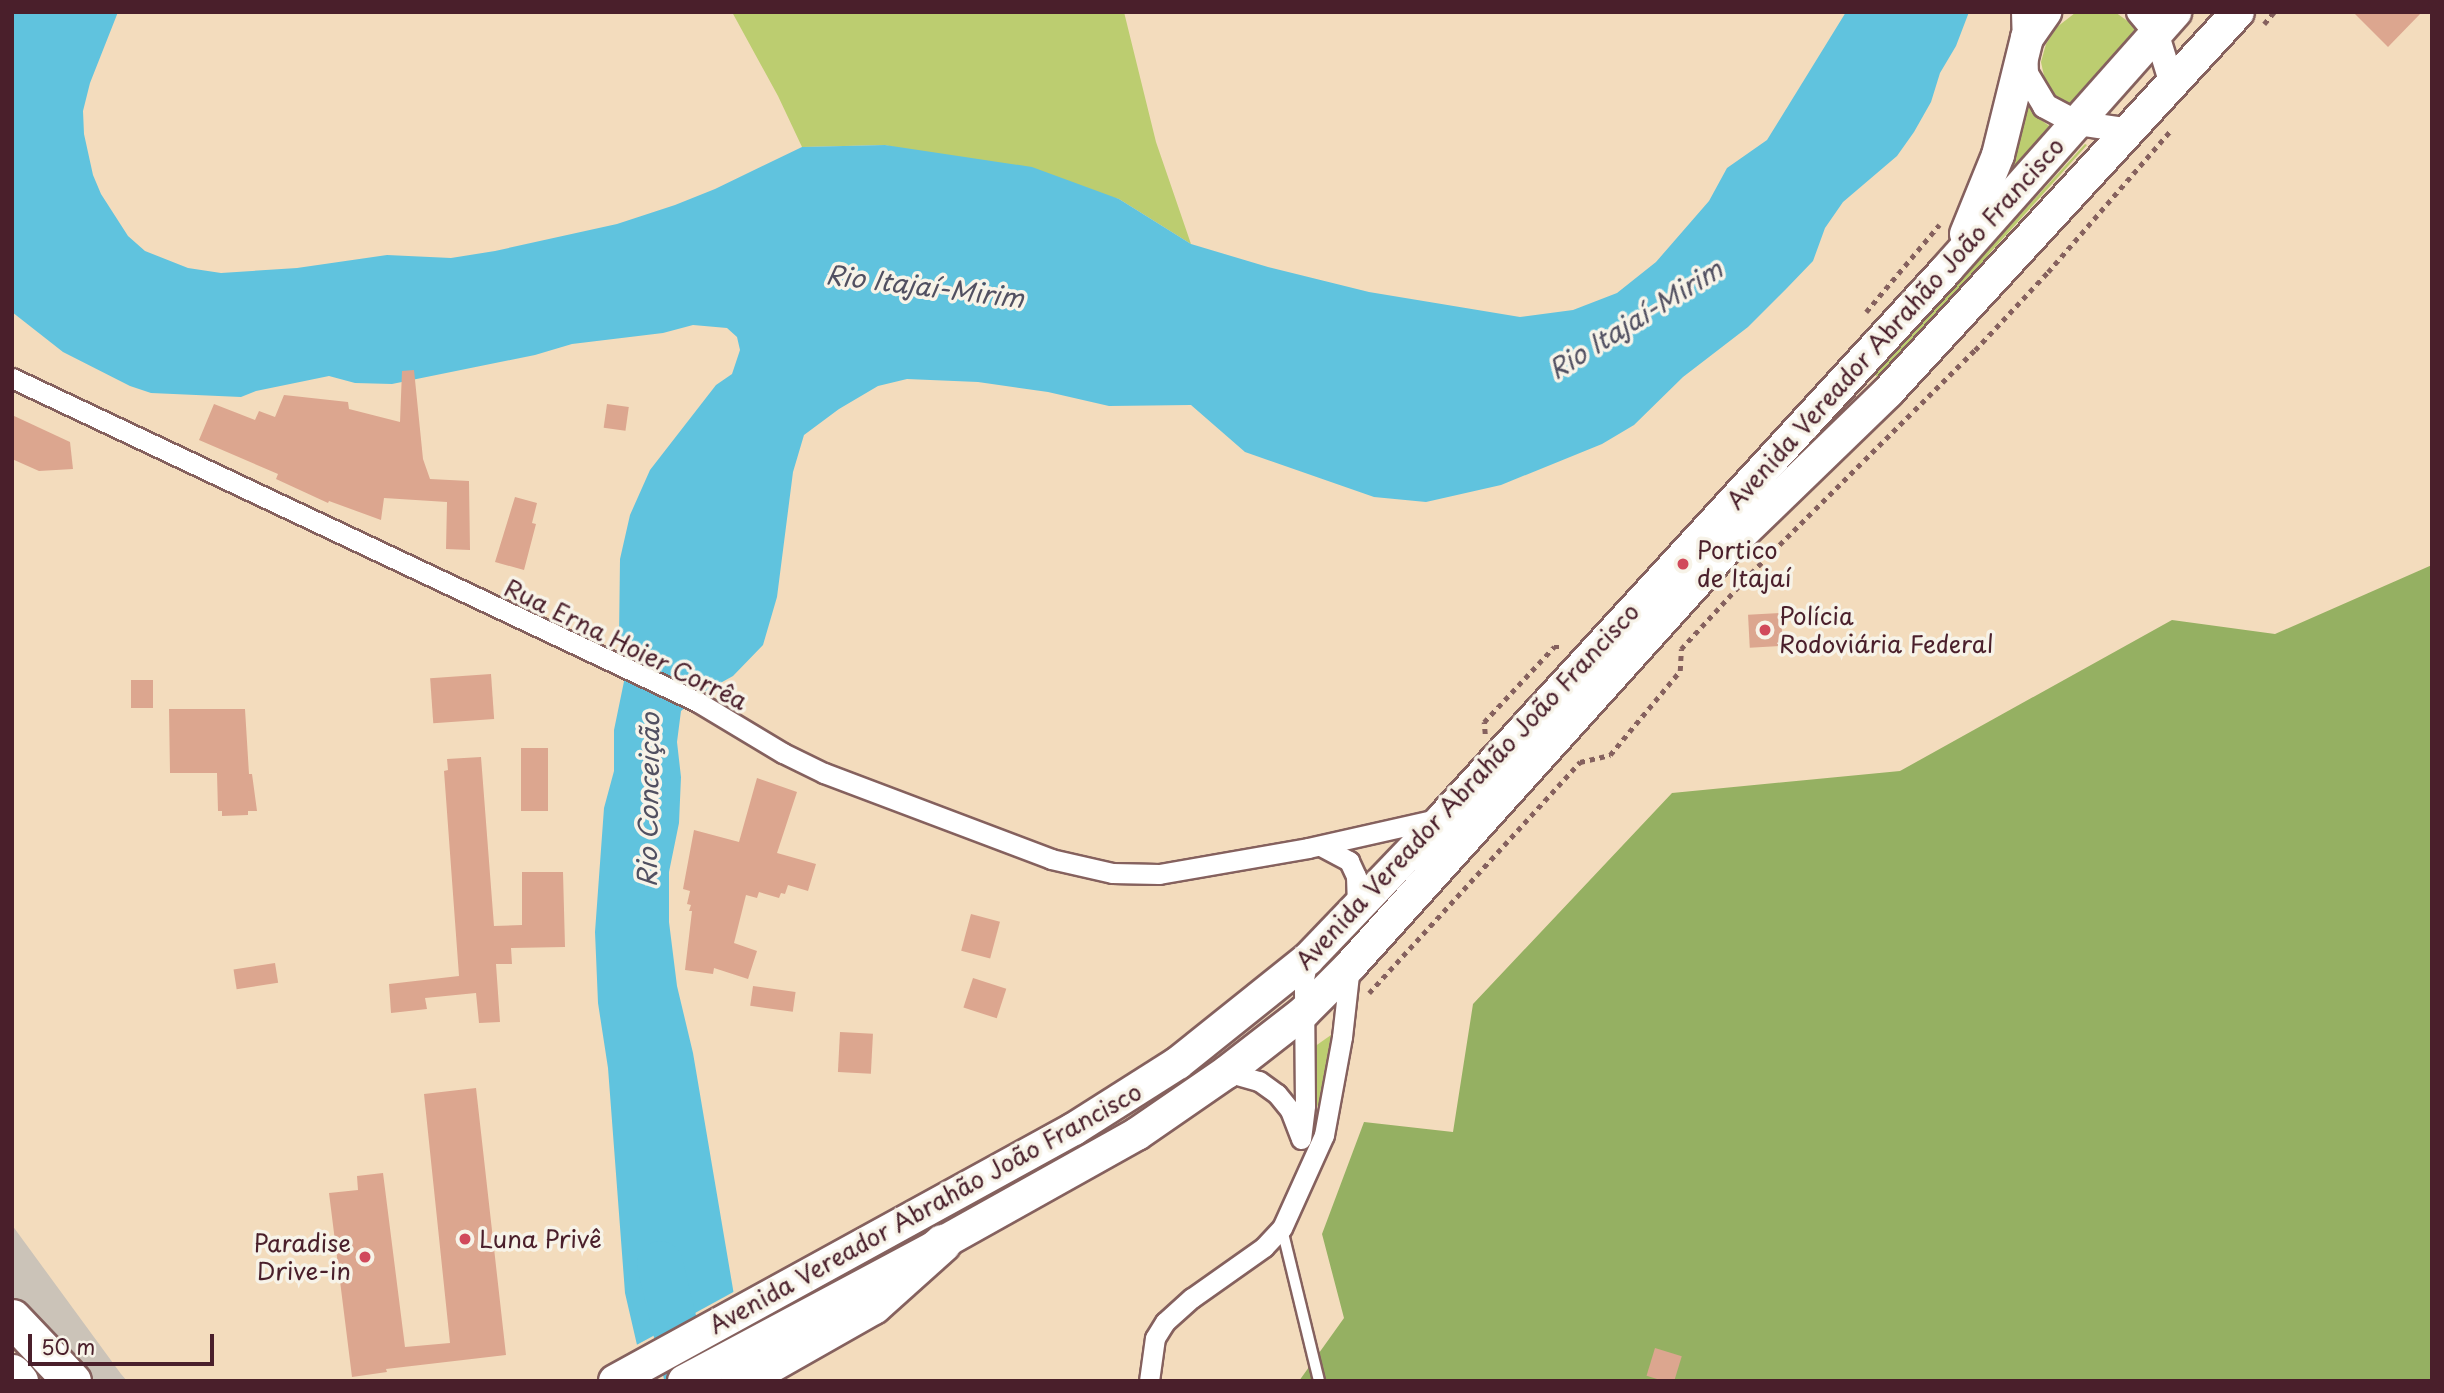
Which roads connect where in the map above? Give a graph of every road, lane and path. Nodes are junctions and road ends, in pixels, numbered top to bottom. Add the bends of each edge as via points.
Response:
1 (2024, 12) edge
2 (2045, 12) edge
3 (2274, 12) edge
4 (2157, 19) edge
5 (2247, 22) edge
6 (2024, 49) junction
7 (2172, 84) junction
8 (2077, 123) junction
9 (2175, 125) dead end
10 (2132, 131) junction
11 (1942, 222) dead end
12 (1947, 269) junction
13 (1861, 318) dead end
14 (12, 378) edge
15 (1571, 648) dead end
16 (1486, 740) dead end
17 (1444, 817) junction
18 (1321, 846) junction
19 (1357, 909) junction
20 (1308, 959) junction
21 (1350, 967) junction
22 (1304, 1012) junction
23 (1346, 1016) junction
24 (1227, 1072) junction
25 (1301, 1139) junction
26 (1298, 1189) junction
27 (1282, 1228) junction
28 (942, 1243) joint
29 (12, 1318) edge
30 (802, 1331) junction
31 (12, 1373) edge
32 (19, 1381) edge
33 (72, 1381) edge
34 (615, 1381) edge
35 (684, 1381) edge
36 (739, 1381) edge
37 (1149, 1381) edge
38 (1318, 1381) edge

1 - 6 street
2 - 6 main road
3 - 5 path
4 - 7 street
4 - 8 main road, Avenida Vereador Abrahão João Francisco
5 - 7 main road, Avenida Vereador Abrahão João Francisco
6 - 8 street via 2026,74 2037,96 2054,113
6 - 12 main road via 1990,178
7 - 10 main road, Avenida Vereador Abrahão João Francisco
8 - 10 street
8 - 12 main road, Avenida Vereador Abrahão João Francisco
9 - 23 path via 2049,272 1681,649 1680,671 1610,755 1580,762
10 - 21 main road, Avenida Vereador Abrahão João Francisco via 1887,393 1727,548
11 - 13 path
12 - 17 main road, Avenida Vereador Abrahão João Francisco
14 - 18 street, Rua Erna Hoier Corrêa via 698,702 783,753 862,789 1051,859 1095,869 1159,874
15 - 16 path via 1555,648 1484,722
17 - 18 street, Rua Erna Hoier Corrêa
17 - 19 main road, Avenida Vereador Abrahão João Francisco
18 - 19 street via 1349,862 1356,876
19 - 20 main road, Avenida Vereador Abrahão João Francisco
20 - 22 street
20 - 34 main road, Avenida Vereador Abrahão João Francisco via 1223,1030 1127,1097
21 - 22 main road, Avenida Vereador Abrahão João Francisco
21 - 23 street
22 - 24 main road, Avenida Vereador Abrahão João Francisco
22 - 25 street via 1306,1082
23 - 26 street via 1324,1135
24 - 25 street via 1259,1081 1277,1094 1290,1110
24 - 28 main road, Avenida Vereador Abrahão João Francisco via 1138,1134
25 - 26 street
26 - 27 street
27 - 37 street via 1265,1247 1165,1322 1152,1348
27 - 38 lane
28 - 30 highway via 873,1305
29 - 33 highway
30 - 35 main road, Avenida Vereador Abrahão João Francisco
30 - 36 highway
31 - 32 highway

